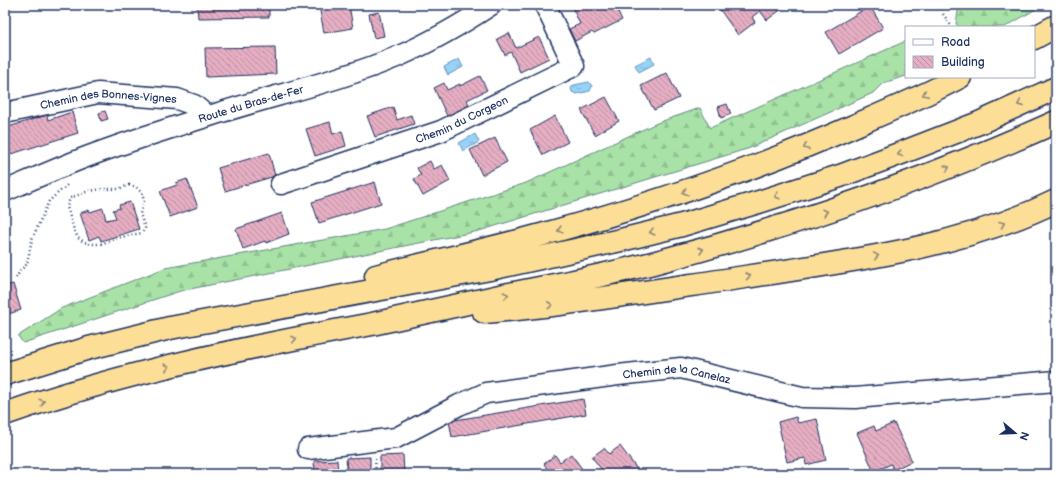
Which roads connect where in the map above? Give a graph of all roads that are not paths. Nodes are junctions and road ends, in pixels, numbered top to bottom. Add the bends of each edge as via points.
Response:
1 (492, 5) edge
2 (545, 5) edge
3 (1056, 26) edge
4 (1035, 37) edge
5 (958, 78) edge
6 (1056, 88) edge
7 (5, 113) edge
8 (207, 116) junction
9 (1056, 122) edge
10 (281, 184) dead end
11 (5, 191) edge
12 (1056, 201) edge
13 (372, 324) junction
14 (170, 328) junction
15 (5, 374) edge
16 (1056, 381) edge
17 (5, 414) edge
18 (308, 449) dead end

1 - 8 street, Route du Bras-de-Fer via 435,39 399,56 312,86
2 - 10 street, Chemin du Corgeon via 574,66 441,131
3 - 4 highway
5 -> 14 highway via 804,148 669,198 548,233
6 -> 14 highway via 979,122 840,176 682,225 490,269
7 - 8 street, Chemin des Bonnes-Vignes via 98,93 177,99 194,105
8 - 11 street, Route du Bras-de-Fer via 88,156
13 -> 9 highway via 644,265 747,237 842,207 926,176
13 -> 12 highway via 560,304 814,267 938,243 995,227
17 -> 13 highway via 160,368
14 - 15 highway via 89,348
16 - 18 street, Chemin de la Canelaz via 855,398 802,397 681,368 486,393 396,438

